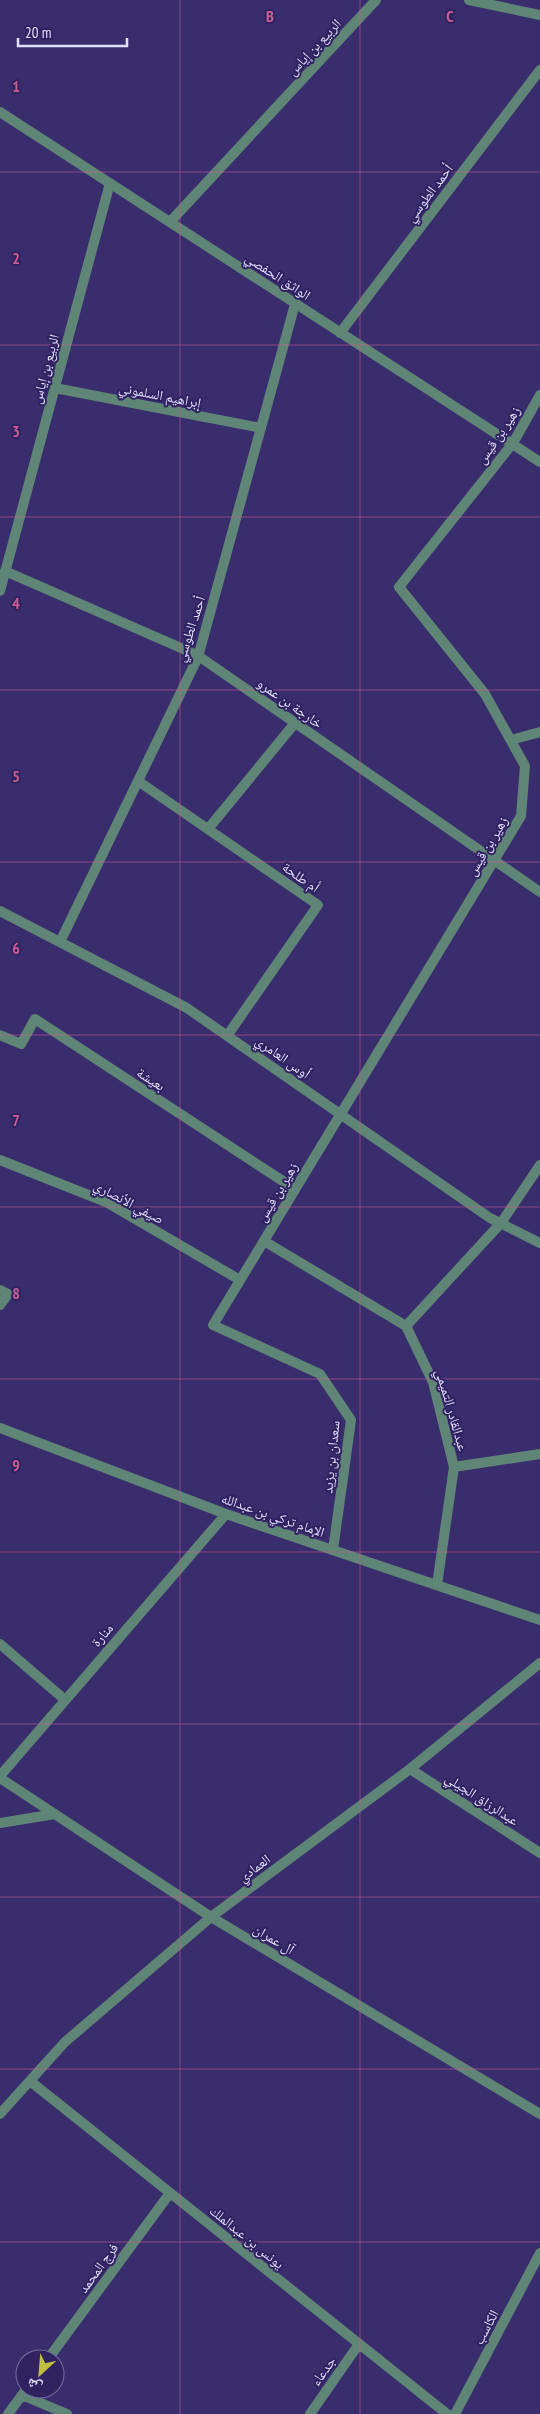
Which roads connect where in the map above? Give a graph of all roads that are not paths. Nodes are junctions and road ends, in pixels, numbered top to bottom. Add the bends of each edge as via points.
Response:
1 (376, 0) edge
2 (469, 0) edge
3 (540, 15) edge
4 (540, 70) edge
5 (0, 112) edge
6 (110, 183) junction
7 (170, 222) junction
8 (295, 304) junction
9 (340, 333) junction
10 (55, 388) junction
11 (540, 396) edge
12 (261, 428) junction
13 (513, 443) junction
14 (540, 462) edge
15 (5, 572) junction
16 (0, 591) edge
17 (198, 657) junction
18 (295, 723) junction
19 (540, 732) edge
20 (510, 740) junction
21 (138, 781) junction
22 (208, 829) junction
23 (494, 860) junction
24 (540, 892) edge
25 (0, 911) edge
26 (60, 942) junction
27 (0, 1035) edge
28 (227, 1036) junction
29 (340, 1114) junction
30 (0, 1160) edge
31 (540, 1165) edge
32 (296, 1189) junction
33 (501, 1223) junction
34 (264, 1241) junction
35 (540, 1243) edge
36 (240, 1280) junction
37 (0, 1290) edge
38 (0, 1305) edge
39 (213, 1324) joint
40 (406, 1326) junction
41 (0, 1428) edge
42 (540, 1454) edge
43 (454, 1467) junction
44 (226, 1514) junction
45 (333, 1550) junction
46 (437, 1585) junction
47 (540, 1620) edge
48 (0, 1644) edge
49 (540, 1662) edge
50 (64, 1699) junction
51 (410, 1769) junction
52 (0, 1777) edge
53 (56, 1814) junction
54 (0, 1823) edge
55 (540, 1853) edge
56 (211, 1917) junction
57 (30, 2081) junction
58 (0, 2114) edge
59 (540, 2114) edge
60 (170, 2192) junction
61 (540, 2253) edge
62 (359, 2344) junction
63 (55, 2349) edge
64 (19, 2399) edge
65 (38, 2399) edge
66 (8, 2414) edge
67 (67, 2414) edge
68 (310, 2414) edge
69 (447, 2414) edge
70 (455, 2414) edge

1 - 7 street, الربيع بن إياس
2 - 3 street
4 - 9 street, أحمد الطوسي
5 - 6 street, الواثق الحفصي
6 - 7 street, الواثق الحفصي
6 - 10 street, الربيع بن إياس
7 - 8 street, الواثق الحفصي
8 - 9 street, الواثق الحفصي
8 - 12 street, أحمد الطوسي
9 - 13 street, الواثق الحفصي
10 - 12 street, إبراهيم السلموني
10 - 15 street, الربيع بن إياس
11 - 13 street, زهير بن قيس
12 - 17 street, أحمد الطوسي
13 - 14 street, الواثق الحفصي
13 - 20 street, زهير بن قيس via 399,587 485,694
15 - 16 street, الربيع بن إياس
15 - 17 street, خارجة بن عمرو
17 - 18 street, خارجة بن عمرو
17 - 21 street, أحمد الطوسي
18 - 22 street
18 - 23 street, خارجة بن عمرو
19 - 20 street
20 - 23 street, زهير بن قيس via 525,766 521,816
21 - 22 street, أم طلحة
21 - 26 street, أحمد الطوسي
22 - 28 street, أم طلحة via 318,906
23 - 24 street, خارجة بن عمرو
23 - 29 street, زهير بن قيس
25 - 26 street, أوس العامري
26 - 28 street, أوس العامري via 187,1008
27 - 32 street, بعيشة via 21,1044 35,1020
28 - 29 street, أوس العامري
29 - 32 street, زهير بن قيس
29 - 33 street, أوس العامري
30 - 36 street, صيفي الأنصاري via 106,1202
31 - 33 street
32 - 34 street, زهير بن قيس
33 - 35 street, أوس العامري
33 - 40 street
34 - 36 street, زهير بن قيس
34 - 40 street
36 - 39 street, زهير بن قيس
37 - 38 street via 8,1294
39 - 45 street, سعدان بن يزيد via 320,1374 351,1420
40 - 43 street, عبدالقادر التميمي via 433,1382
41 - 44 street, الإمام تركي بن عبدالله
42 - 43 street
43 - 46 street, عبدالقادر التميمي
44 - 45 street, الإمام تركي بن عبدالله
44 - 50 street, منارة
45 - 46 street, الإمام تركي بن عبدالله
46 - 47 street, الإمام تركي بن عبدالله
48 - 50 street
49 - 51 street, العمادي
50 - 52 street, منارة
51 - 55 street, عبدالرزاق الجيلي
51 - 56 street, العمادي
52 - 53 street, آل عمران
53 - 54 street
53 - 56 street, آل عمران
56 - 57 street, العمادي via 65,2042
56 - 59 street, آل عمران
57 - 58 street, العمادي
57 - 60 street, يونس بن عبدالملك
60 - 62 street, يونس بن عبدالملك
60 - 63 street, فرج المحمد
61 - 70 street, الكاسب
62 - 68 street, جدعاء
62 - 69 street, يونس بن عبدالملك
64 - 66 street
65 - 67 street

